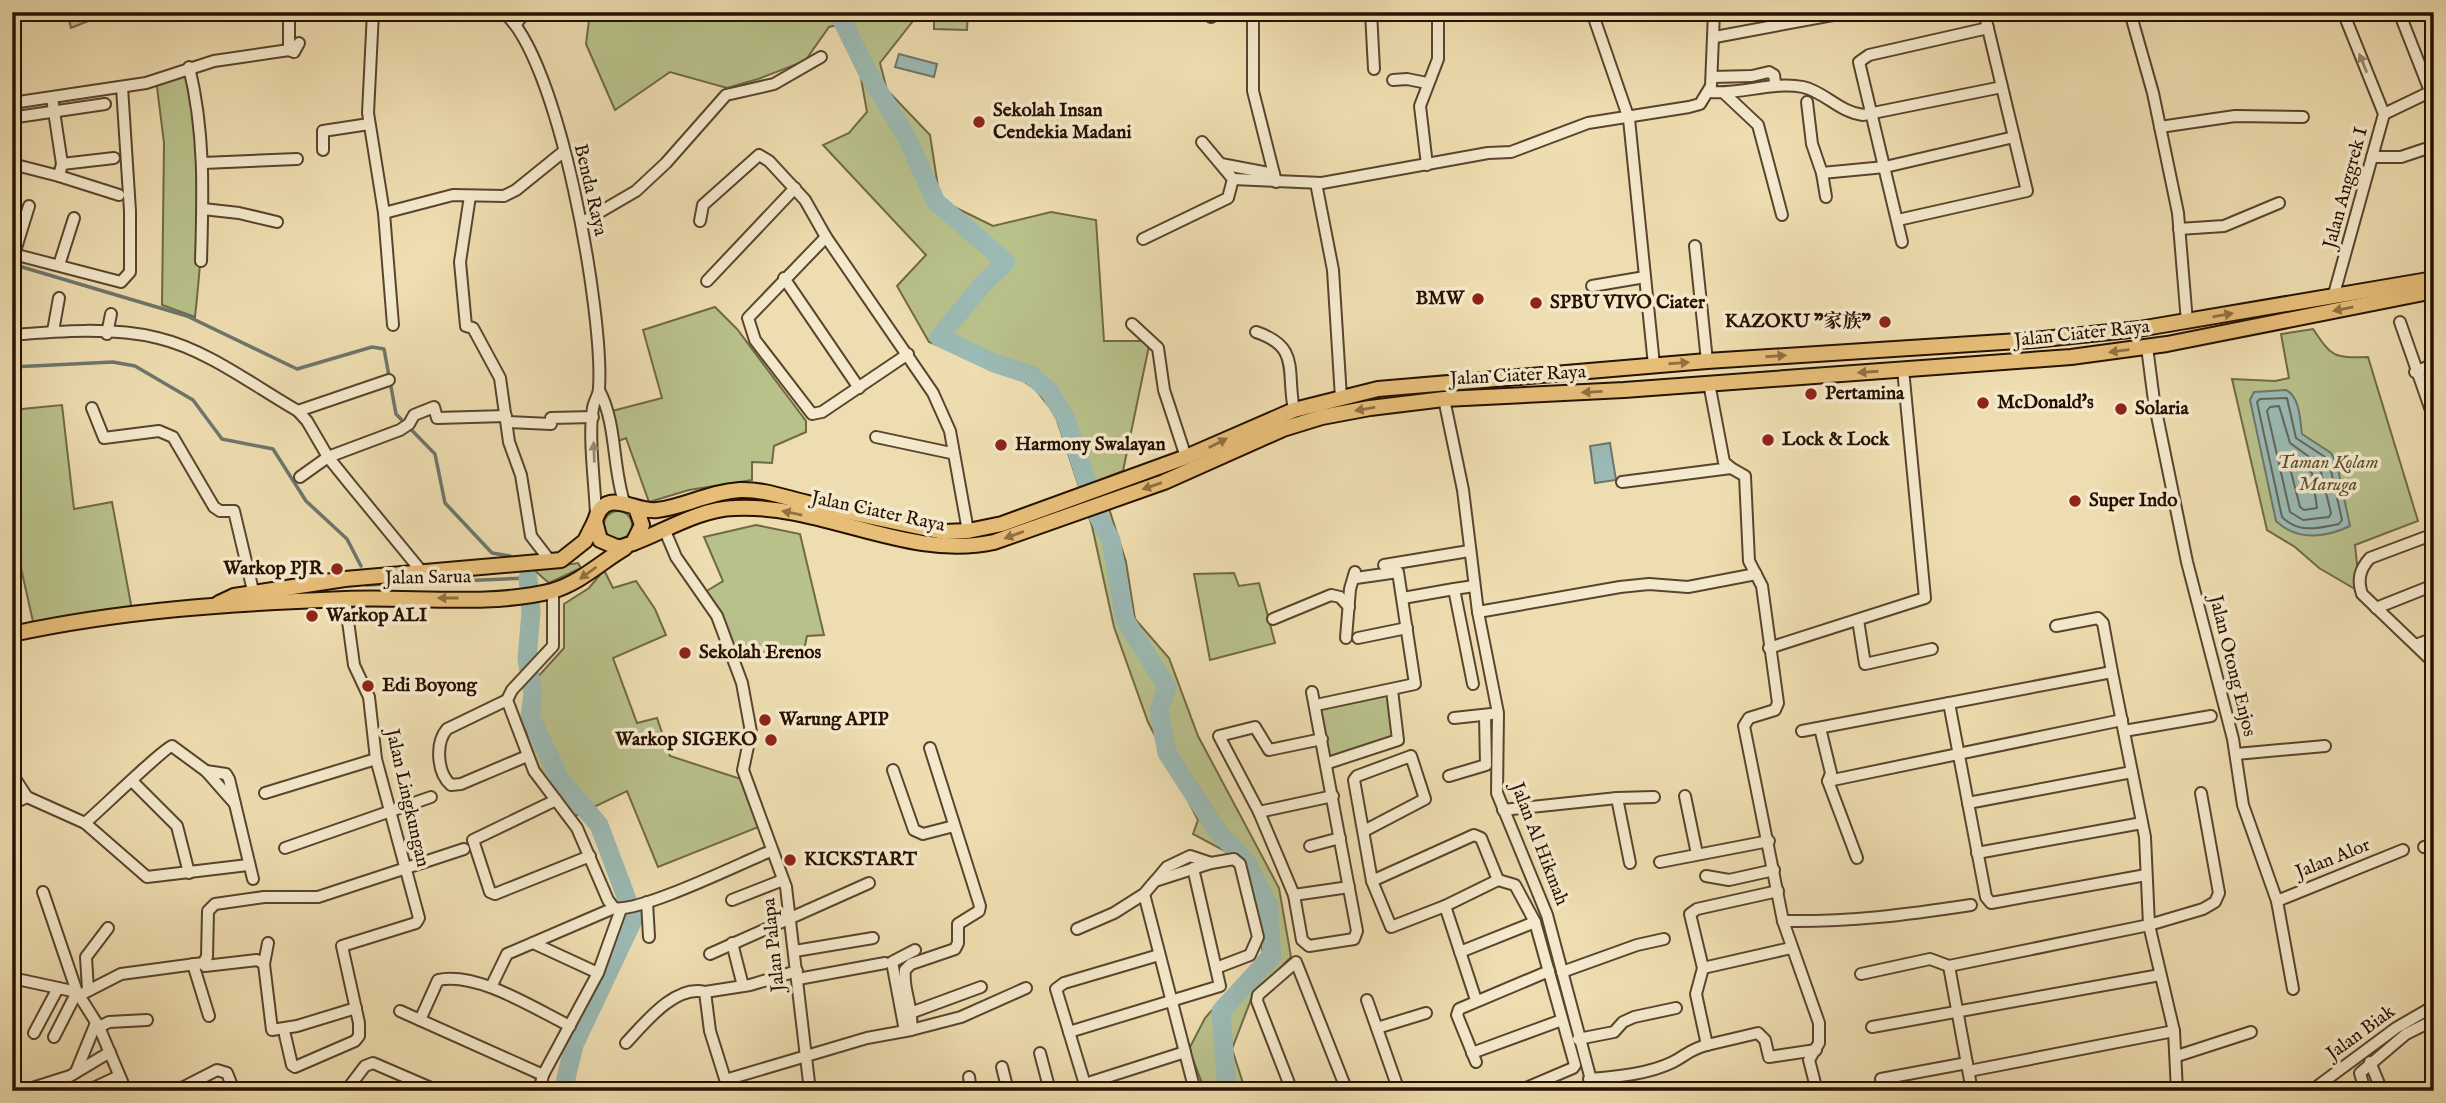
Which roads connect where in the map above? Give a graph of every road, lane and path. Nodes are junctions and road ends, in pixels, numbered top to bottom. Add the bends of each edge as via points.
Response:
1 (289, 12) edge
2 (373, 12) edge
3 (503, 12) edge
4 (525, 12) edge
5 (1253, 12) edge
6 (1371, 12) edge
7 (1438, 12) edge
8 (1592, 12) edge
9 (1714, 12) edge
10 (1849, 12) edge
11 (2130, 12) edge
12 (2343, 12) edge
13 (2399, 12) edge
14 (1984, 16) dead end
15 (516, 24) junction
16 (1988, 28) junction
17 (1715, 37) junction
18 (299, 43) dead end
19 (289, 50) junction
20 (821, 57) dead end
21 (189, 67) junction
22 (1374, 69) dead end
23 (1712, 77) junction
24 (1393, 80) dead end
25 (1775, 82) dead end
26 (1427, 83) junction
27 (122, 87) junction
28 (2002, 87) junction
29 (2432, 90) edge
30 (1709, 92) junction
31 (1725, 94) junction
32 (52, 97) junction
33 (1807, 102) dead end
34 (12, 103) edge
35 (105, 104) dead end
36 (54, 110) junction
37 (1872, 113) junction
38 (2384, 114) junction
39 (17, 117) dead end
40 (2303, 117) dead end
41 (1629, 119) junction
42 (369, 124) junction
43 (2161, 127) junction
44 (2014, 137) junction
45 (1202, 142) dead end
46 (2434, 146) edge
47 (323, 150) dead end
48 (564, 152) junction
49 (2372, 157) junction
50 (114, 158) dead end
51 (297, 159) dead end
52 (203, 163) junction
53 (12, 164) edge
54 (62, 164) junction
55 (1222, 164) junction
56 (1427, 165) junction
57 (1885, 167) junction
58 (1822, 173) junction
59 (59, 176) junction
60 (1275, 178) junction
61 (1233, 179) junction
62 (1316, 183) junction
63 (795, 188) junction
64 (119, 195) dead end
65 (470, 196) junction
66 (1826, 197) dead end
67 (2279, 203) dead end
68 (29, 206) dead end
69 (203, 209) junction
70 (384, 213) junction
71 (1782, 215) dead end
72 (74, 218) dead end
73 (700, 220) dead end
74 (1898, 220) junction
75 (277, 222) dead end
76 (581, 223) junction
77 (2179, 229) junction
78 (826, 237) junction
79 (1143, 239) dead end
80 (1902, 242) dead end
81 (1695, 246) dead end
82 (201, 261) dead end
83 (59, 265) junction
84 (1645, 276) junction
85 (784, 278) junction
86 (2434, 279) edge
87 (707, 281) dead end
88 (1592, 286) dead end
89 (2434, 291) edge
90 (2334, 294) junction
91 (59, 298) dead end
92 (2303, 300) junction
93 (111, 314) dead end
94 (2306, 316) junction
95 (2187, 322) junction
96 (2400, 323) dead end
97 (1132, 324) dead end
98 (393, 325) dead end
99 (53, 331) junction
100 (1256, 332) dead end
101 (107, 334) junction
102 (12, 335) edge
103 (2147, 347) junction
104 (1836, 352) junction
105 (908, 354) junction
106 (1707, 361) junction
107 (2434, 364) edge
108 (1654, 365) junction
109 (1624, 369) junction
110 (1903, 369) junction
111 (2415, 372) junction
112 (1837, 374) junction
113 (389, 380) dead end
114 (1709, 383) junction
115 (859, 388) junction
116 (599, 390) junction
117 (1624, 390) junction
118 (1341, 398) junction
119 (1444, 399) junction
120 (92, 408) dead end
121 (298, 411) junction
122 (1294, 411) junction
123 (593, 417) junction
124 (507, 419) junction
125 (2434, 419) edge
126 (876, 437) dead end
127 (951, 453) junction
128 (328, 457) junction
129 (1186, 457) junction
130 (1731, 468) junction
131 (300, 477) dead end
132 (1622, 482) dead end
133 (1110, 493) junction
134 (630, 505) junction
135 (1076, 505) junction
136 (654, 511) junction
137 (596, 518) junction
138 (664, 531) junction
139 (968, 531) junction
140 (2434, 534) edge
141 (630, 545) junction
142 (1469, 551) junction
143 (551, 562) junction
144 (422, 572) junction
145 (1756, 574) junction
146 (1356, 578) dead end
147 (2434, 585) edge
148 (1474, 586) junction
149 (1454, 589) junction
150 (550, 591) junction
151 (255, 598) junction
152 (1403, 598) junction
153 (345, 599) junction
154 (1349, 607) junction
155 (2376, 608) junction
156 (1478, 612) junction
157 (1273, 619) dead end
158 (1858, 620) junction
159 (2056, 626) dead end
160 (1407, 628) junction
161 (12, 634) edge
162 (1346, 638) dead end
163 (1358, 638) dead end
164 (2434, 638) edge
165 (2416, 645) junction
166 (1769, 648) junction
167 (1932, 649) dead end
168 (2434, 663) edge
169 (2112, 672) junction
170 (1473, 684) dead end
171 (1392, 690) junction
172 (1312, 692) dead end
173 (508, 701) junction
174 (1949, 703) junction
175 (1316, 705) junction
176 (1498, 713) junction
177 (1485, 715) junction
178 (2211, 716) dead end
179 (1454, 718) dead end
180 (2123, 725) junction
181 (1820, 728) junction
182 (1802, 732) dead end
183 (1322, 739) junction
184 (2325, 746) dead end
185 (930, 748) dead end
186 (1959, 752) junction
187 (2236, 754) junction
188 (527, 756) junction
189 (376, 759) junction
190 (1328, 763) junction
191 (893, 771) dead end
192 (2132, 772) junction
193 (12, 774) edge
194 (1449, 776) dead end
195 (1828, 781) junction
196 (133, 782) junction
197 (265, 793) dead end
198 (2201, 793) dead end
199 (1332, 796) junction
200 (1685, 796) dead end
201 (26, 797) junction
202 (431, 797) dead end
203 (1654, 797) dead end
204 (1617, 798) junction
205 (556, 800) junction
206 (1968, 803) junction
207 (12, 804) edge
208 (390, 810) junction
209 (1503, 810) junction
210 (1258, 812) junction
211 (85, 823) junction
212 (2142, 823) junction
213 (954, 827) junction
214 (1364, 831) junction
215 (1340, 838) junction
216 (1769, 841) junction
217 (1310, 846) dead end
218 (285, 848) dead end
219 (464, 849) dead end
220 (2403, 850) dead end
221 (766, 853) dead end
222 (1977, 853) junction
223 (1697, 854) junction
224 (590, 856) junction
225 (1857, 858) dead end
226 (1660, 862) dead end
227 (1211, 863) junction
228 (1630, 863) dead end
229 (248, 865) junction
230 (404, 867) junction
231 (1193, 868) junction
232 (1774, 870) junction
233 (189, 873) junction
234 (2146, 875) junction
235 (1706, 876) dead end
236 (253, 879) dead end
237 (783, 880) junction
238 (1372, 880) junction
239 (1497, 880) junction
240 (1155, 881) junction
241 (869, 883) dead end
242 (1349, 887) junction
243 (1778, 891) junction
244 (43, 892) dead end
245 (1144, 894) junction
246 (1294, 895) junction
247 (732, 900) dead end
248 (2277, 901) junction
249 (645, 902) junction
250 (1971, 905) dead end
251 (1445, 906) junction
252 (619, 909) junction
253 (790, 916) junction
254 (1783, 921) junction
255 (1535, 922) junction
256 (2149, 925) junction
257 (108, 928) dead end
258 (1077, 929) dead end
259 (649, 937) dead end
260 (873, 938) dead end
261 (1664, 939) dead end
262 (268, 943) dead end
263 (533, 943) junction
264 (732, 943) junction
265 (1791, 948) junction
266 (915, 950) dead end
267 (795, 951) junction
268 (1460, 952) junction
269 (710, 954) dead end
270 (1159, 955) junction
271 (198, 963) junction
272 (885, 963) dead end
273 (264, 964) junction
274 (1949, 967) junction
275 (1216, 968) junction
276 (1703, 968) junction
277 (1549, 971) junction
278 (1562, 972) junction
279 (598, 973) junction
280 (1861, 974) dead end
281 (797, 975) junction
282 (2161, 975) junction
283 (12, 978) edge
284 (743, 986) junction
285 (491, 987) junction
286 (981, 987) dead end
287 (58, 988) junction
288 (1026, 988) dead end
289 (2293, 989) dead end
290 (705, 992) junction
291 (82, 993) junction
292 (1367, 1000) dead end
293 (1476, 1000) junction
294 (1171, 1002) junction
295 (2434, 1006) edge
296 (356, 1008) junction
297 (1676, 1008) dead end
298 (400, 1011) dead end
299 (913, 1012) junction
300 (1426, 1013) dead end
301 (1958, 1013) junction
302 (209, 1016) dead end
303 (147, 1020) dead end
304 (421, 1020) junction
305 (1562, 1020) junction
306 (2434, 1020) edge
307 (97, 1025) junction
308 (570, 1026) junction
309 (1872, 1027) dead end
310 (1377, 1028) junction
311 (908, 1031) junction
312 (2174, 1031) junction
313 (1069, 1032) junction
314 (2251, 1032) dead end
315 (34, 1034) dead end
316 (285, 1035) dead end
317 (54, 1037) dead end
318 (1578, 1040) junction
319 (626, 1043) dead end
320 (1707, 1045) junction
321 (1816, 1050) junction
322 (110, 1052) junction
323 (1185, 1052) junction
324 (1040, 1053) dead end
325 (805, 1054) junction
326 (2177, 1056) junction
327 (2370, 1062) junction
328 (1002, 1067) dead end
329 (1968, 1067) junction
330 (76, 1072) junction
331 (543, 1075) junction
332 (119, 1076) junction
333 (969, 1077) dead end
334 (1590, 1079) junction
335 (1881, 1079) dead end
336 (51, 1086) edge
337 (727, 1087) edge
338 (1086, 1087) edge
339 (29, 1088) dead end
340 (2177, 1089) edge
341 (88, 1091) edge
342 (126, 1091) edge
343 (176, 1091) edge
344 (234, 1091) edge
345 (346, 1091) edge
346 (438, 1091) edge
347 (539, 1091) edge
348 (810, 1091) edge
349 (971, 1091) edge
350 (1008, 1091) edge
351 (1050, 1091) edge
352 (1195, 1091) edge
353 (1292, 1091) edge
354 (1347, 1091) edge
355 (1399, 1091) edge
356 (1470, 1091) edge
357 (1486, 1091) edge
358 (1519, 1091) edge
359 (1594, 1091) edge
360 (1818, 1091) edge
361 (1972, 1091) edge
362 (2162, 1091) edge
363 (2311, 1091) edge
364 (2365, 1091) edge
365 (2382, 1091) edge

1 - 19 street
2 - 42 street
3 - 15 street, Benda Raya
4 - 15 street
5 - 60 street via 1253,91
6 - 22 street
7 - 26 street via 1438,59
8 - 41 street
9 - 17 street
10 - 17 street
11 - 43 street
38 -> 12 street, Jalan Anggrek I
13 - 29 street
14 - 16 street
15 - 48 street, Benda Raya via 533,51
16 - 28 street
16 - 37 street via 1862,58 1859,66
17 - 23 street
18 - 19 street via 297,50
19 - 21 street
20 - 76 street via 774,84 726,95 636,191
21 - 27 street
21 - 52 street via 200,110
23 - 25 street via 1769,72
23 - 30 street
24 - 26 street
26 - 56 street via 1420,106
27 - 32 street
27 - 83 street via 130,272 121,282
28 - 37 street
28 - 44 street
29 - 38 street
30 - 31 street
30 - 41 street via 1700,104
31 - 37 street via 1804,87 1844,110
31 - 71 street via 1758,125
32 - 34 street
32 - 36 street
33 - 58 street via 1812,144
35 - 36 street
36 - 39 street
36 - 54 street
37 - 57 street
38 - 49 street, Jalan Anggrek I
40 - 43 street via 2235,116
41 - 56 street via 1588,123 1511,152
41 - 84 street
42 - 47 street via 323,131
42 - 70 street
43 - 77 street
44 - 57 street
44 - 74 street via 2025,193
45 - 55 street
46 - 49 street via 2402,157
48 - 65 street via 504,196
48 - 76 street, Benda Raya
49 - 90 street, Jalan Anggrek I
50 - 54 street
51 - 52 street
52 - 69 street
53 - 59 street
54 - 59 street
55 - 60 street
55 - 61 street
56 - 62 street
57 - 58 street
57 - 74 street
58 - 66 street
59 - 64 street
60 - 61 street
60 - 62 street
61 - 79 street via 1228,198
62 - 118 street via 1333,270
63 - 73 street via 759,155 703,205
63 - 78 street
63 - 87 street
65 - 70 street via 443,197
65 - 124 street via 460,262 466,326 473,328 500,378
67 - 77 street via 2224,226
68 - 83 street via 17,255
69 - 75 street
69 - 82 street
70 - 98 street
72 - 83 street
74 - 80 street
76 - 116 street, Benda Raya via 591,280
77 - 95 street
78 - 85 street
78 - 105 street
81 - 106 street
84 - 88 street
84 - 108 street
85 - 115 street
85 - 115 street via 748,318 755,340 812,414
86 - 90 main road, Jalan Ciater Raya
89 -> 94 main road, Jalan Ciater Raya
90 - 92 main road, Jalan Ciater Raya
91 - 99 street
92 - 94 main road
95 -> 92 main road, Jalan Ciater Raya
93 - 101 street
94 - 103 main road, Jalan Ciater Raya
95 - 104 main road, Jalan Ciater Raya via 2034,340
96 - 111 street
97 - 129 street via 1158,348 1167,399
99 - 101 street
99 - 102 street
100 - 122 street via 1279,341 1286,349
101 - 121 street via 161,338 191,350
103 -> 110 main road, Jalan Ciater Raya
103 - 187 street, Jalan Otong Enjos via 2187,562
106 -> 104 main road, Jalan Ciater Raya
104 - 112 main road
105 - 115 street
105 - 127 street via 943,411
108 -> 106 main road, Jalan Ciater Raya
107 - 111 street
108 - 109 main road, Jalan Ciater Raya
109 - 117 main road
109 - 118 main road, Jalan Ciater Raya via 1378,389
110 -> 112 main road, Jalan Ciater Raya
110 - 158 street via 1926,594 1921,600
111 - 125 street
112 - 114 main road, Jalan Ciater Raya
113 - 121 street
114 - 117 main road, Jalan Ciater Raya
114 - 130 street via 1724,462
116 - 123 street, Benda Raya
116 - 134 street, Benda Raya via 608,407 618,483
117 -> 119 main road, Jalan Ciater Raya
118 - 122 main road, Jalan Ciater Raya
119 -> 133 main road, Jalan Ciater Raya via 1322,417 1283,429 1185,474
119 - 142 street, Jalan Al Hikmah via 1463,490
120 - 151 street via 104,438 159,430 173,437 214,507 234,511
121 - 128 street
129 -> 122 main road, Jalan Ciater Raya
123 - 124 street via 551,418 551,424
137 -> 123 street, Benda Raya
124 - 128 street via 437,418 434,407 414,415 404,427
124 - 143 street via 531,536
126 - 127 street
127 - 139 street
128 - 131 street
128 - 144 street
129 - 133 main road, Jalan Ciater Raya
130 - 132 street
130 - 145 street via 1745,475 1749,561
133 - 135 main road, Jalan Ciater Raya
134 - 136 main road, Jalan Ciater Raya
134 - 137 main road via 605,505
134 - 141 main road via 642,525
135 -> 138 main road, Jalan Ciater Raya via 994,542 970,547 931,544 766,508 707,513
135 - 139 main road, Jalan Ciater Raya
136 - 138 main road
136 - 139 main road, Jalan Ciater Raya via 723,492 749,491 934,530
137 - 141 main road via 596,534 605,544
137 - 143 main road, Jalan Sarua via 575,551
138 - 141 main road, Jalan Ciater Raya
138 - 237 street, Jalan Palapa via 676,557 717,616 729,647 750,718 743,770
140 - 155 street via 2370,558 2360,574 2362,594
141 -> 150 main road, Jalan Sarua via 577,581
142 - 148 street, Jalan Al Hikmah
142 - 154 street via 1358,571 1353,575
143 - 144 main road, Jalan Sarua
144 - 151 main road, Jalan Sarua via 345,579
145 - 156 street via 1688,586 1620,587
145 - 166 street via 1762,586
146 - 152 street via 1396,570
147 - 155 street
148 - 149 street
148 - 156 street, Jalan Al Hikmah
149 - 152 street
149 - 170 street
150 -> 153 main road, Jalan Sarua
150 - 173 street via 554,646 521,680
151 - 153 main road, Jalan Sarua
151 - 161 main road, Jalan Sarua via 134,611
152 - 160 street
153 - 189 street, Jalan Lingkungan via 354,665 369,697
154 - 157 street via 1340,597 1327,596
154 - 162 street
155 - 165 street
156 - 176 street, Jalan Al Hikmah
158 - 166 street
158 - 167 street via 1866,664
159 - 169 street via 2098,618 2103,623
160 - 163 street
160 - 171 street via 1415,684
164 - 165 street
165 - 168 street
166 - 216 street via 1778,706 1749,718 1744,726
169 - 174 street
169 - 180 street
171 - 175 street
171 - 190 street via 1398,740
172 - 175 street
173 - 188 street
173 - 188 street via 447,729 440,751 441,772 451,785 461,785
174 - 181 street
174 - 186 street
175 - 183 street
176 - 177 street
176 - 209 street, Jalan Al Hikmah via 1496,781
177 - 179 street
177 - 194 street via 1486,765
178 - 180 street
180 - 186 street
180 - 192 street
181 - 182 street
181 - 195 street via 1831,773
183 - 190 street
183 - 210 street via 1269,750 1255,727 1220,735
184 - 187 street
185 - 213 street
186 - 195 street
186 - 206 street
187 - 248 street, Jalan Otong Enjos via 2243,805
188 - 205 street
189 - 197 street
189 - 208 street, Jalan Lingkungan
190 - 199 street
191 - 213 street via 914,830 923,834
192 - 206 street
192 - 212 street
193 - 201 street
195 - 225 street
196 - 211 street
196 - 229 street via 168,747 177,748 206,771 235,804
196 - 233 street via 177,826
198 - 256 street via 2219,893 2215,902 2203,909
199 - 210 street
199 - 215 street
200 - 223 street
201 - 207 street
201 - 211 street
202 - 208 street
203 - 204 street
204 - 209 street
204 - 228 street
205 - 224 street
205 - 224 street via 473,840 490,892 495,894
206 - 222 street
208 - 218 street
208 - 230 street, Jalan Lingkungan
209 - 278 street, Jalan Al Hikmah via 1547,915
210 - 246 street
211 - 233 street via 147,877
212 - 222 street
212 - 234 street
213 - 299 street via 980,906 958,924 955,949 905,970
214 - 214 street via 1425,799 1412,756 1355,778
214 - 238 street
215 - 217 street
215 - 242 street
216 - 223 street
216 - 232 street
219 - 230 street
220 - 248 street, Jalan Alor
221 - 249 street
222 - 234 street via 1991,903
223 - 226 street
224 - 252 street via 608,900
227 - 231 street
227 - 240 street via 1190,856 1167,867
227 - 275 street via 1234,859 1240,864 1258,937 1250,955
229 - 233 street
229 - 236 street
230 - 271 street via 312,898 276,896 211,906 207,957
230 - 296 street, Jalan Lingkungan via 419,918 416,923 342,946
231 - 240 street
231 - 275 street
232 - 235 street via 1729,880
232 - 243 street
234 - 256 street
237 - 247 street
237 - 253 street, Jalan Palapa
238 - 239 street via 1474,835 1480,838
238 - 251 street via 1392,928
239 - 251 street
239 - 255 street via 1514,883
240 - 245 street
241 - 253 street
242 - 246 street
242 - 246 street via 1357,936 1312,946 1302,940
243 - 254 street
243 - 276 street via 1692,913
244 - 291 street
245 - 258 street
245 - 270 street
248 - 289 street, Jalan Otong Enjos
249 - 252 street
249 - 259 street
250 - 254 street via 1891,918
251 - 268 street
252 - 263 street
252 - 279 street
253 - 264 street
253 - 267 street, Jalan Palapa
254 - 265 street
255 - 268 street
255 - 277 street
256 - 274 street
256 - 282 street
257 - 291 street via 86,957
260 - 267 street
261 - 278 street
262 - 273 street
263 - 279 street
263 - 285 street via 507,954
264 - 269 street
264 - 284 street
265 - 276 street
265 - 321 street via 1819,1023
266 - 311 street via 892,962
267 - 281 street, Jalan Palapa
268 - 293 street
270 - 294 street
270 - 313 street via 1059,985 1056,989
271 - 273 street via 257,960
271 - 291 street via 121,974
271 - 302 street
272 - 281 street
273 - 296 street via 272,1030
274 - 280 street via 1930,959
274 - 301 street
275 - 294 street via 1220,986
276 - 320 street via 1696,994
277 - 293 street
277 - 305 street
278 - 318 street, Jalan Al Hikmah
279 - 308 street
281 - 284 street
281 - 325 street, Jalan Palapa
282 - 301 street
282 - 312 street
283 - 287 street
284 - 290 street
285 - 304 street via 461,978 439,980
285 - 308 street
286 - 299 street
287 - 291 street
287 - 315 street
288 - 311 street via 961,1017
290 - 319 street via 684,993 655,1013
290 - 337 street via 710,1031
291 - 307 street
291 - 317 street
292 - 310 street
293 - 305 street via 1464,1005 1457,1015 1474,1058
294 - 313 street
294 - 323 street
295 - 363 street, Jalan Biak via 2396,1028
296 - 316 street via 357,1039 311,1061 293,1066
297 - 318 street via 1634,1017 1614,1032
298 - 304 street
299 - 311 street
300 - 310 street
301 - 309 street
301 - 329 street
303 - 307 street
304 - 331 street
305 - 358 street via 1574,1067
306 - 327 street, Jalan Biak via 2406,1034
307 - 322 street
307 - 330 street
308 - 331 street
310 - 355 street
311 - 325 street
312 - 326 street
312 - 329 street
313 - 338 street
314 - 326 street
318 - 334 street, Jalan Al Hikmah
320 - 321 street via 1758,1033 1769,1057
320 - 334 street via 1655,1067
321 - 360 street via 1809,1060
322 - 330 street
322 - 332 street
323 - 338 street
323 - 352 street
324 - 351 street
325 - 337 street
325 - 348 street, Jalan Palapa
326 - 340 street
327 - 364 street, Jalan Biak via 2359,1076
327 - 365 street
328 - 350 street
329 - 335 street
329 - 361 street
330 - 336 street
331 - 347 street
332 - 341 street
332 - 342 street
333 - 349 street
334 - 359 street, Jalan Al Hikmah
336 - 339 street
340 - 362 street
343 - 344 street via 217,1070 227,1073
345 - 346 street via 365,1066 373,1063
353 - 354 street via 1257,1000 1296,962
356 - 357 street

